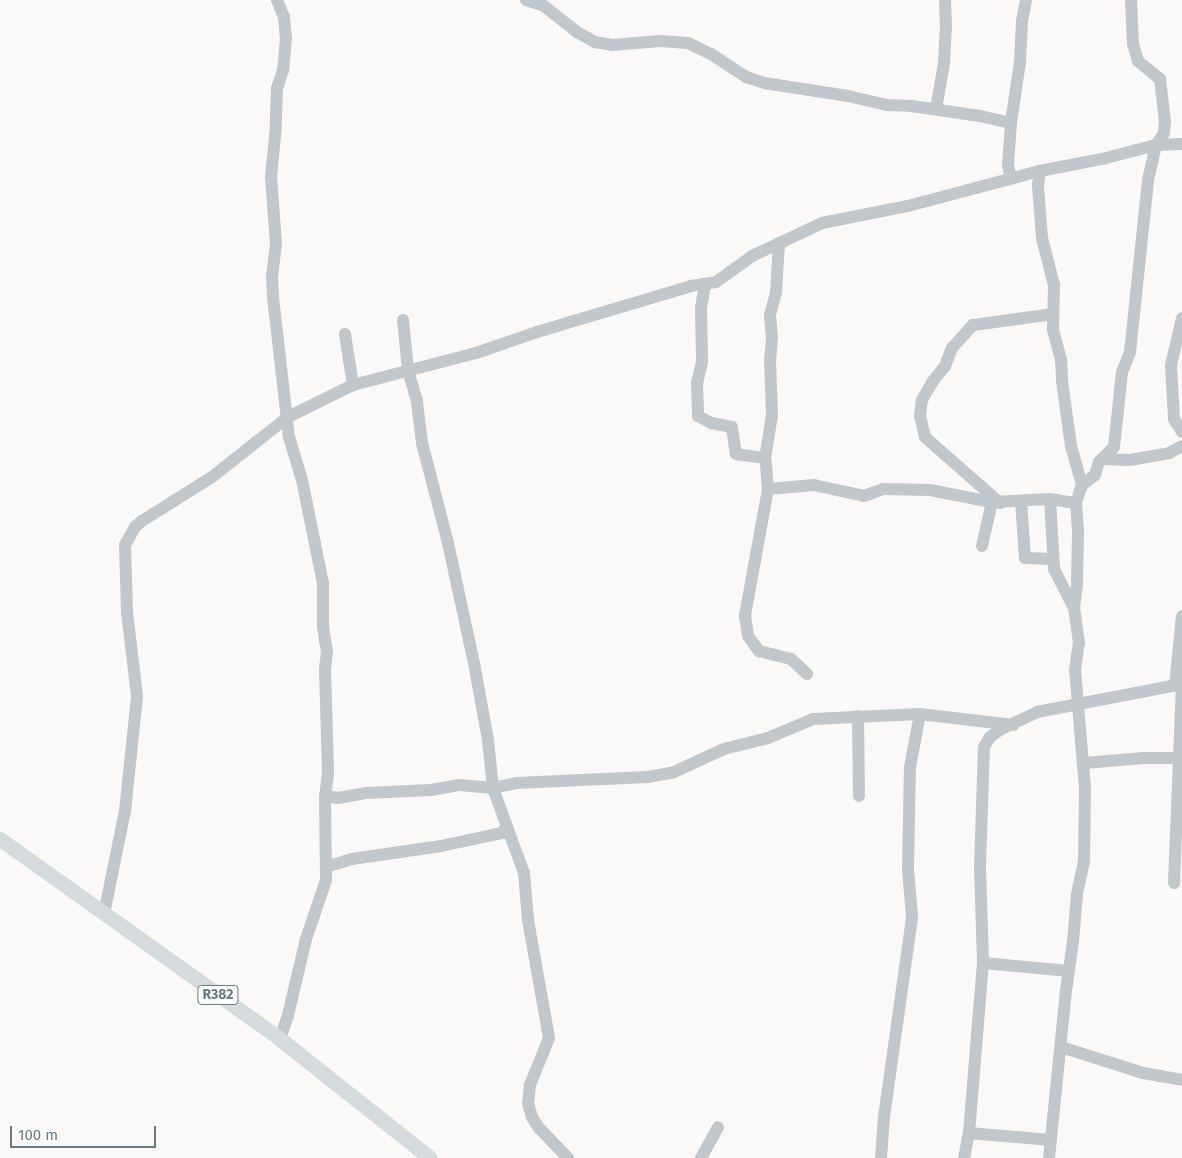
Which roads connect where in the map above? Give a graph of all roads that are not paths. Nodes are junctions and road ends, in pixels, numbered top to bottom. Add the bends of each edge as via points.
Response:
1 (278, 0) edge
2 (526, 0) edge
3 (945, 0) edge
4 (1026, 0) edge
5 (1131, 0) edge
6 (936, 109) junction
7 (1011, 123) junction
8 (1182, 144) edge
9 (1156, 145) junction
10 (1040, 171) junction
11 (1011, 178) junction
12 (779, 243) junction
13 (706, 285) junction
14 (1053, 314) junction
15 (1182, 318) edge
16 (403, 320) dead end
17 (345, 334) dead end
18 (408, 370) junction
19 (353, 384) junction
20 (288, 417) junction
21 (1182, 432) edge
22 (1182, 446) edge
23 (765, 459) junction
24 (1102, 459) junction
25 (1082, 485) junction
26 (768, 489) junction
27 (1050, 499) junction
28 (1021, 501) junction
29 (996, 502) junction
30 (1076, 502) junction
31 (982, 546) dead end
32 (1053, 559) junction
33 (1074, 608) junction
34 (1182, 616) edge
35 (807, 674) dead end
36 (1180, 685) edge
37 (1077, 703) junction
38 (920, 714) junction
39 (858, 716) junction
40 (1013, 725) junction
41 (1181, 758) edge
42 (1084, 763) junction
43 (493, 788) junction
44 (325, 796) junction
45 (859, 796) dead end
46 (506, 826) junction
47 (0, 839) edge
48 (326, 867) junction
49 (1174, 883) dead end
50 (104, 914) junction
51 (983, 963) junction
52 (1069, 970) junction
53 (280, 1039) junction
54 (1061, 1046) junction
55 (1182, 1080) edge
56 (718, 1126) dead end
57 (969, 1133) junction
58 (1051, 1140) junction
59 (430, 1158) edge
60 (568, 1158) edge
61 (701, 1158) edge
62 (881, 1158) edge
63 (964, 1158) edge
64 (1049, 1158) edge

1 - 20 street via 286,38 276,98 271,187 276,244 272,277
2 - 6 street via 544,6 595,42 612,45 665,41 688,43 746,77 764,83 886,105
3 - 6 street via 944,63
4 - 7 street
5 - 9 street via 1133,44 1138,61 1160,79 1165,122 1164,133
6 - 7 street
7 - 11 street via 1008,165
8 - 9 street
9 - 10 street
9 - 24 street via 1148,180 1130,352 1122,372 1114,447
10 - 11 street
10 - 14 street via 1038,186 1043,244 1054,285
11 - 12 street via 908,206 832,220
12 - 13 street
12 - 23 street via 776,294 770,315 772,415
13 - 18 street via 692,286 476,353
13 - 23 street via 702,308 702,362 697,383 698,416 711,423 732,427 736,454
14 - 25 street via 1071,446
14 - 29 street via 973,325 952,348 945,366 922,400 920,416 925,437
15 - 21 street via 1171,365 1174,420
16 - 18 street
17 - 19 street
18 - 19 street
18 - 43 street via 417,402 425,459 448,543 474,663
19 - 20 street
20 - 44 street via 290,446 302,480 323,583 328,773
20 - 50 street via 212,477 142,521 125,545 127,612 137,696 125,811
22 - 24 street via 1169,453 1130,460
23 - 26 street
24 - 25 street via 1095,475
25 - 30 street
26 - 29 street via 814,485 864,496 883,489 930,490
26 - 35 street via 745,616 746,628 751,643 759,651 790,659
27 - 28 street
27 - 30 street
27 - 32 street
28 - 29 street
28 - 32 street via 1025,558
29 - 31 street
30 - 33 street via 1077,584
32 - 33 street via 1055,573
33 - 37 street via 1079,643 1075,670
34 - 36 street
36 - 37 street
36 - 41 street
37 - 40 street via 1037,712
37 - 42 street
38 - 39 street
38 - 40 street
38 - 62 street via 910,767 908,869 912,917
39 - 43 street via 813,719 768,738 724,749 674,772 516,783
39 - 45 street
40 - 51 street via 990,737 982,755 980,867
41 - 42 street
41 - 49 street
42 - 52 street via 1084,860
43 - 44 street via 459,785 338,798
43 - 46 street
44 - 48 street
46 - 48 street via 502,833 352,859
46 - 60 street via 524,873 528,920 549,1038 530,1085 528,1104 539,1128
47 - 50 main road, R382
48 - 53 street via 326,880 306,939
50 - 53 main road, R382
51 - 52 street
51 - 57 street
52 - 54 street
53 - 59 main road, R382
54 - 55 street via 1143,1073
54 - 58 street
56 - 61 street
57 - 58 street
57 - 63 street
58 - 64 street

